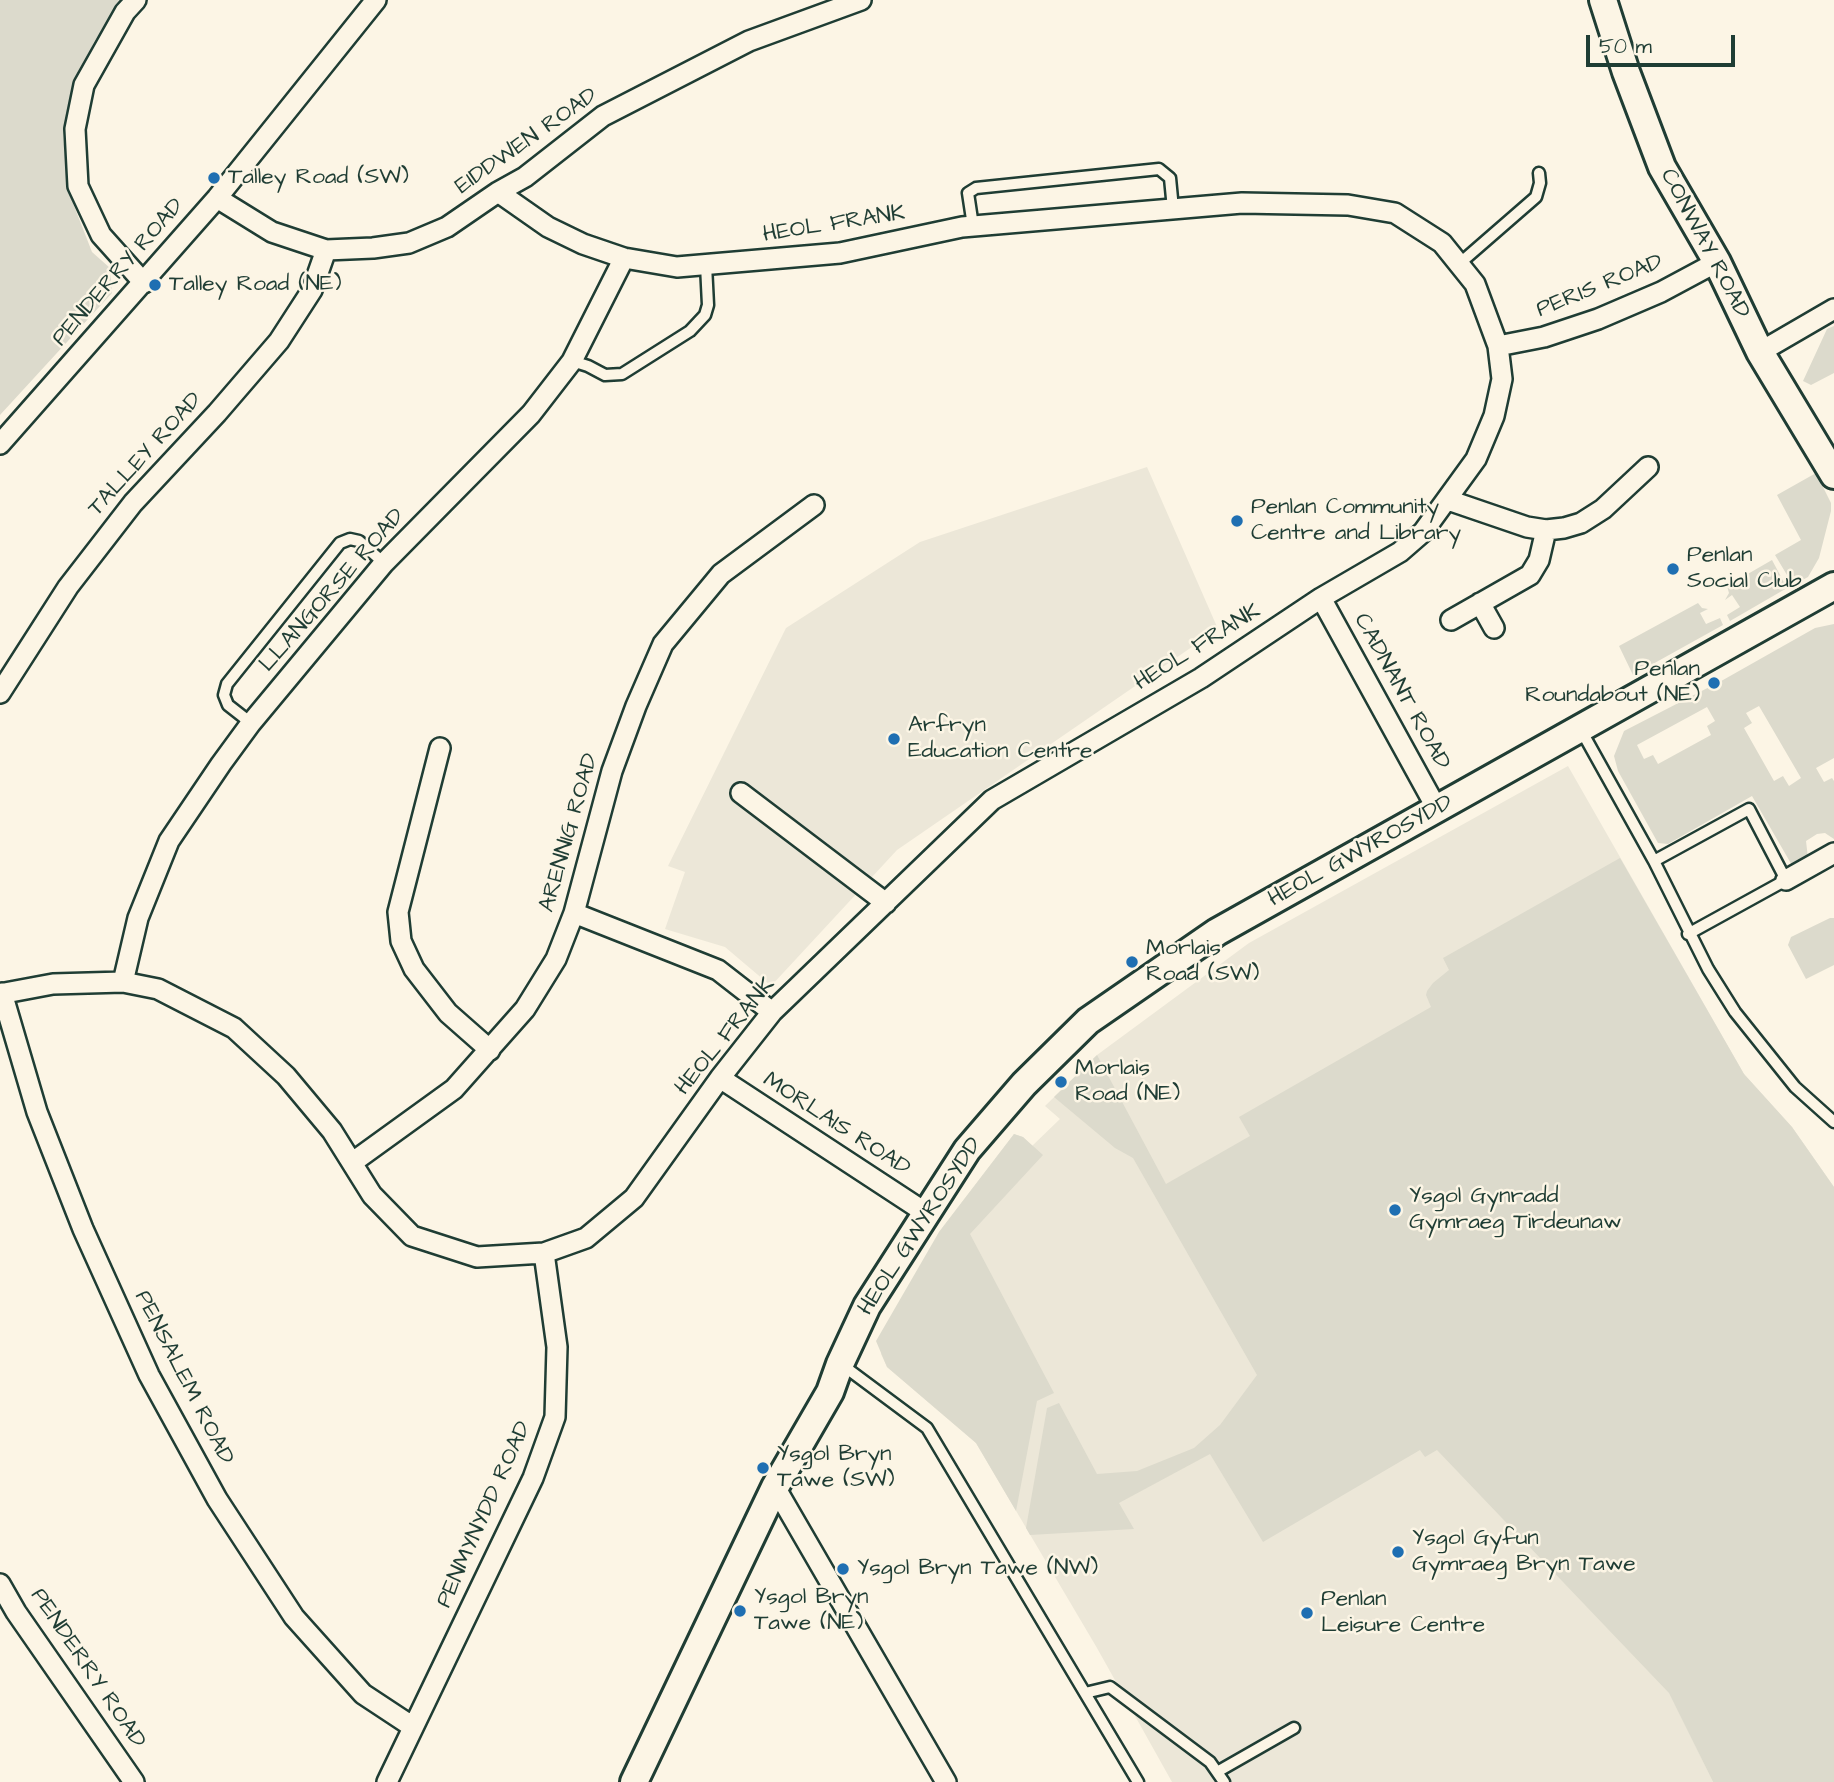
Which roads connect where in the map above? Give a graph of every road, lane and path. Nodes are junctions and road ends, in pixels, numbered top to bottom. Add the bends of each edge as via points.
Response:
1 (136, 0) edge
2 (376, 0) edge
3 (861, 0) edge
4 (1603, 0) edge
5 (1539, 173) dead end
6 (498, 192) junction
7 (217, 198) junction
8 (1173, 209) junction
9 (972, 226) junction
10 (326, 250) junction
11 (624, 258) junction
12 (1717, 262) junction
13 (1459, 264) junction
14 (706, 265) junction
15 (144, 283) junction
16 (1834, 309) edge
17 (1498, 346) junction
18 (1760, 352) junction
19 (572, 361) junction
20 (0, 444) edge
21 (1648, 467) dead end
22 (1834, 475) edge
23 (1448, 500) junction
24 (814, 505) dead end
25 (1546, 530) junction
26 (384, 563) junction
27 (1834, 586) edge
28 (1321, 598) junction
29 (1480, 603) junction
30 (1451, 620) dead end
31 (1494, 628) dead end
32 (0, 693) edge
33 (251, 723) junction
34 (1581, 730) junction
35 (440, 748) dead end
36 (741, 793) dead end
37 (1437, 809) junction
38 (1834, 853) edge
39 (1654, 861) junction
40 (1786, 880) junction
41 (886, 903) junction
42 (574, 914) junction
43 (1688, 934) junction
44 (123, 982) junction
45 (1, 994) edge
46 (772, 1012) junction
47 (489, 1050) junction
48 (720, 1078) junction
49 (1834, 1122) edge
50 (353, 1162) junction
51 (926, 1213) junction
52 (544, 1253) junction
53 (840, 1364) junction
54 (775, 1487) junction
55 (0, 1584) edge
56 (1085, 1693) junction
57 (413, 1727) junction
58 (1294, 1728) dead end
59 (1217, 1772) junction
60 (134, 1782) edge
61 (387, 1782) edge
62 (634, 1782) edge
63 (946, 1782) edge
64 (1138, 1782) edge
65 (1224, 1782) edge

1 - 15 street via 84,85 75,129 78,186 101,235
2 - 7 street, PENDERRY ROAD
3 - 6 street, EIDDWEN ROAD via 749,41 603,116 525,177
4 - 12 street, CONWAY ROAD via 1662,167
5 - 13 lane via 1536,197
6 - 10 street, EIDDWEN ROAD via 447,227 409,243
6 - 11 street, HEOL FRANK via 548,227
7 - 10 street, EIDDWEN ROAD via 272,232
7 - 15 street, PENDERRY ROAD
8 - 9 street, HEOL FRANK
8 - 9 lane via 1170,178 1159,169 976,188 968,193
8 - 13 street, HEOL FRANK via 1242,203 1348,205 1395,213 1442,243
9 - 14 street, HEOL FRANK via 840,253
10 - 32 street, TALLEY ROAD via 313,290 279,341 133,503 68,587
11 - 14 street, HEOL FRANK via 677,267
11 - 19 street, LLANGORSE ROAD
12 - 17 street, PERIS ROAD via 1598,319
12 - 18 street, CONWAY ROAD
13 - 17 street, HEOL FRANK via 1475,284
14 - 19 lane via 708,305 690,331 622,374 604,375
15 - 20 street, PENDERRY ROAD
16 - 18 street
17 - 23 street, HEOL FRANK via 1502,379 1494,416 1476,459
18 - 22 street, CONWAY ROAD
19 - 26 street, LLANGORSE ROAD via 531,414
21 - 25 street via 1581,523
23 - 25 street
23 - 28 street, HEOL FRANK via 1401,552
24 - 42 street, ARENNIG ROAD via 721,574 663,644 612,771
25 - 29 street via 1530,575
26 - 33 street, LLANGORSE ROAD
26 - 33 lane via 359,541 340,543 227,684 224,695 228,705
27 - 34 street, HEOL GWYROSYDD
28 - 37 street, CADNANT ROAD
28 - 41 street, HEOL FRANK via 1200,678 992,800
29 - 30 street
29 - 31 street
33 - 44 street, LLANGORSE ROAD via 169,841 138,918
34 - 37 street, HEOL GWYROSYDD
34 - 39 lane
35 - 47 street via 398,912 401,941 414,970 448,1013
36 - 41 street
37 - 51 street, HEOL GWYROSYDD via 1217,932 1088,1021 1024,1084 967,1150
38 - 40 street
39 - 40 lane via 1749,809
39 - 43 lane
40 - 43 lane
41 - 46 street, HEOL FRANK
42 - 46 street via 718,970
42 - 47 street, ARENNIG ROAD via 556,959 526,1009
43 - 49 lane via 1735,1012 1795,1087
44 - 45 street, HEOL FRANK via 53,984
44 - 50 street, HEOL FRANK via 158,989 234,1028 286,1076
45 - 57 street, PENSALEM ROAD via 37,1112 83,1228 149,1375 217,1499 294,1616 363,1694
46 - 48 street, HEOL FRANK
47 - 50 street, ARENNIG ROAD via 454,1088
48 - 51 street, MORLAIS ROAD
48 - 52 street, HEOL FRANK via 634,1198 586,1238
50 - 52 street, HEOL FRANK via 372,1195 412,1236 477,1257
51 - 53 street, HEOL GWYROSYDD via 867,1306
52 - 57 street, PENMYNYDD ROAD via 557,1347 555,1417 533,1478
53 - 54 street, HEOL GWYROSYDD via 830,1392
53 - 56 lane via 927,1428
54 - 62 street, HEOL GWYROSYDD
54 - 63 street
55 - 60 street, PENDERRY ROAD
56 - 59 lane via 1114,1685
56 - 64 lane
57 - 61 street, PENMYNYDD ROAD
58 - 59 lane
59 - 65 lane

